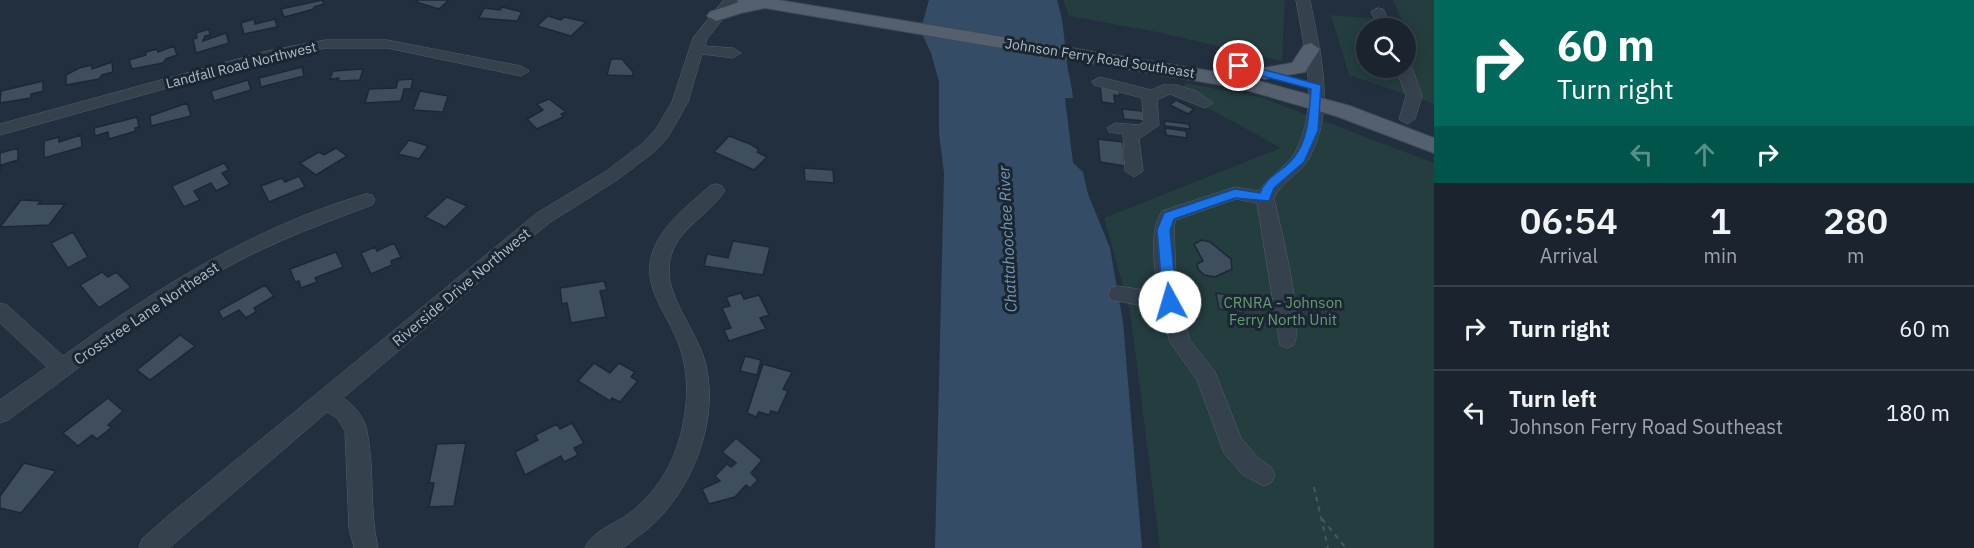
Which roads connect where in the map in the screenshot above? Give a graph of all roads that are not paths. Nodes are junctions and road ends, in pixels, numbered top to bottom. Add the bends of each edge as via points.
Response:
1 (731, 0) edge
2 (746, 0) edge
3 (819, 0) edge
4 (1303, 0) edge
5 (768, 4) junction
6 (713, 11) edge
7 (1378, 12) dead end
8 (1381, 18) edge
9 (903, 20) junction
10 (695, 49) junction
11 (1311, 49) junction
12 (1095, 50) junction
13 (733, 53) dead end
14 (521, 71) dead end
15 (1264, 73) junction
16 (1408, 78) edge
17 (1100, 82) dead end
18 (1317, 95) junction
19 (1152, 96) junction
20 (1205, 103) dead end
21 (1407, 119) junction
22 (1115, 128) dead end
23 (1434, 129) edge
24 (0, 130) edge
25 (1140, 131) junction
26 (1434, 146) edge
27 (1134, 171) dead end
28 (716, 190) dead end
29 (1265, 198) junction
30 (366, 200) dead end
31 (1118, 294) dead end
32 (1170, 302) junction
33 (0, 311) edge
34 (1287, 339) dead end
35 (63, 369) junction
36 (327, 400) junction
37 (0, 413) edge
38 (1263, 476) dead end
39 (152, 548) edge
40 (366, 548) edge
41 (597, 548) edge

1 - 6 street, Riverside Drive Northwest
2 - 5 main road
3 - 9 main road
4 - 11 street
5 - 6 main road
5 - 9 main road
6 - 10 street, Riverside Drive Northwest
7 - 8 street
9 - 12 main road, Johnson Ferry Road Southeast
10 - 13 street
10 - 36 street, Riverside Drive Northwest via 680,102 662,134 648,148 543,218
11 - 15 main road via 1298,68
11 - 18 street
12 - 15 main road, Johnson Ferry Road Southeast
12 - 18 main road, Johnson Ferry Road Southeast
14 - 24 street, Landfall Road Northwest via 387,44 326,44 272,54
15 - 18 main road, Johnson Ferry Road Southeast
16 - 21 street via 1414,96
17 - 19 street
18 - 21 main road, Johnson Ferry Road Southeast
18 - 26 main road, Johnson Ferry Road Southeast
18 - 29 street via 1313,131 1300,159 1269,186
19 - 20 street via 1180,89
19 - 25 street via 1151,125
21 - 23 main road, Johnson Ferry Road Southeast
22 - 25 street
25 - 27 street via 1130,137
28 - 41 street via 670,236 658,272 662,294 691,348 697,375 698,404 692,440 677,476 655,506 627,531
29 - 32 street via 1235,193 1168,216 1164,230
29 - 34 street via 1286,311
30 - 35 street, Crosstree Lane Northeast via 278,234 222,262 166,296
31 - 32 street
32 - 38 street via 1180,340 1206,376 1230,445
33 - 35 street
35 - 37 street, Crosstree Lane Northeast
36 - 39 street, Riverside Drive Northwest
36 - 40 street via 345,411 356,430 361,528

